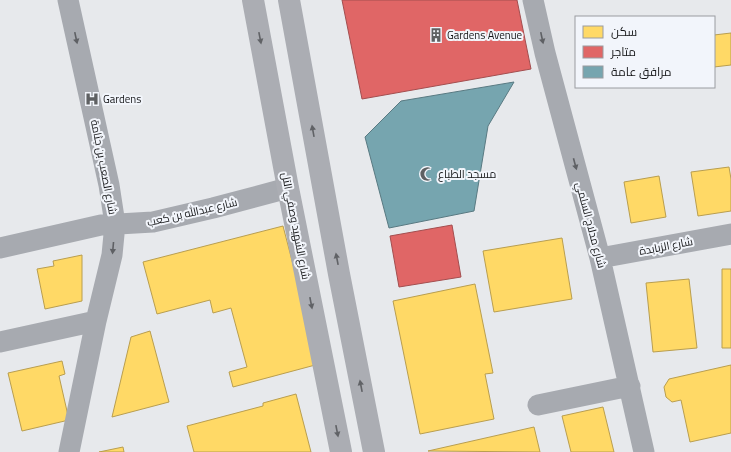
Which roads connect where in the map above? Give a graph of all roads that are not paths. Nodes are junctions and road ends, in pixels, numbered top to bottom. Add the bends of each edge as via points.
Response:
1 (68, 0) edge
2 (253, 0) edge
3 (289, 0) edge
4 (533, 0) edge
5 (288, 188) junction
6 (115, 224) junction
7 (731, 234) edge
8 (0, 248) edge
9 (600, 258) junction
10 (96, 321) junction
11 (0, 342) edge
12 (630, 386) junction
13 (538, 406) dead end
14 (69, 452) edge
15 (341, 452) edge
16 (374, 452) edge
17 (644, 452) edge

1 -> 6 street, شارع الصعب بن جثامة via 109,185
2 -> 5 main road, شارع الشهيد وصفي التل
16 -> 3 main road
4 -> 9 street, شارع مدلاج السلمي
5 - 6 street, شارع عبدالله بن كعب via 153,222
5 -> 15 main road, شارع الشهيد وصفي التل
6 - 8 street, شارع عبدالله بن كعب
6 -> 10 street, شارع الصعب بن جثامة via 112,255
7 - 9 street, شارع الزبابدة
9 - 12 street, شارع مدلاج السلمي
10 - 11 street
10 - 14 street, شارع الصعب بن جثامة
12 - 13 street
12 - 17 street, شارع مدلاج السلمي

